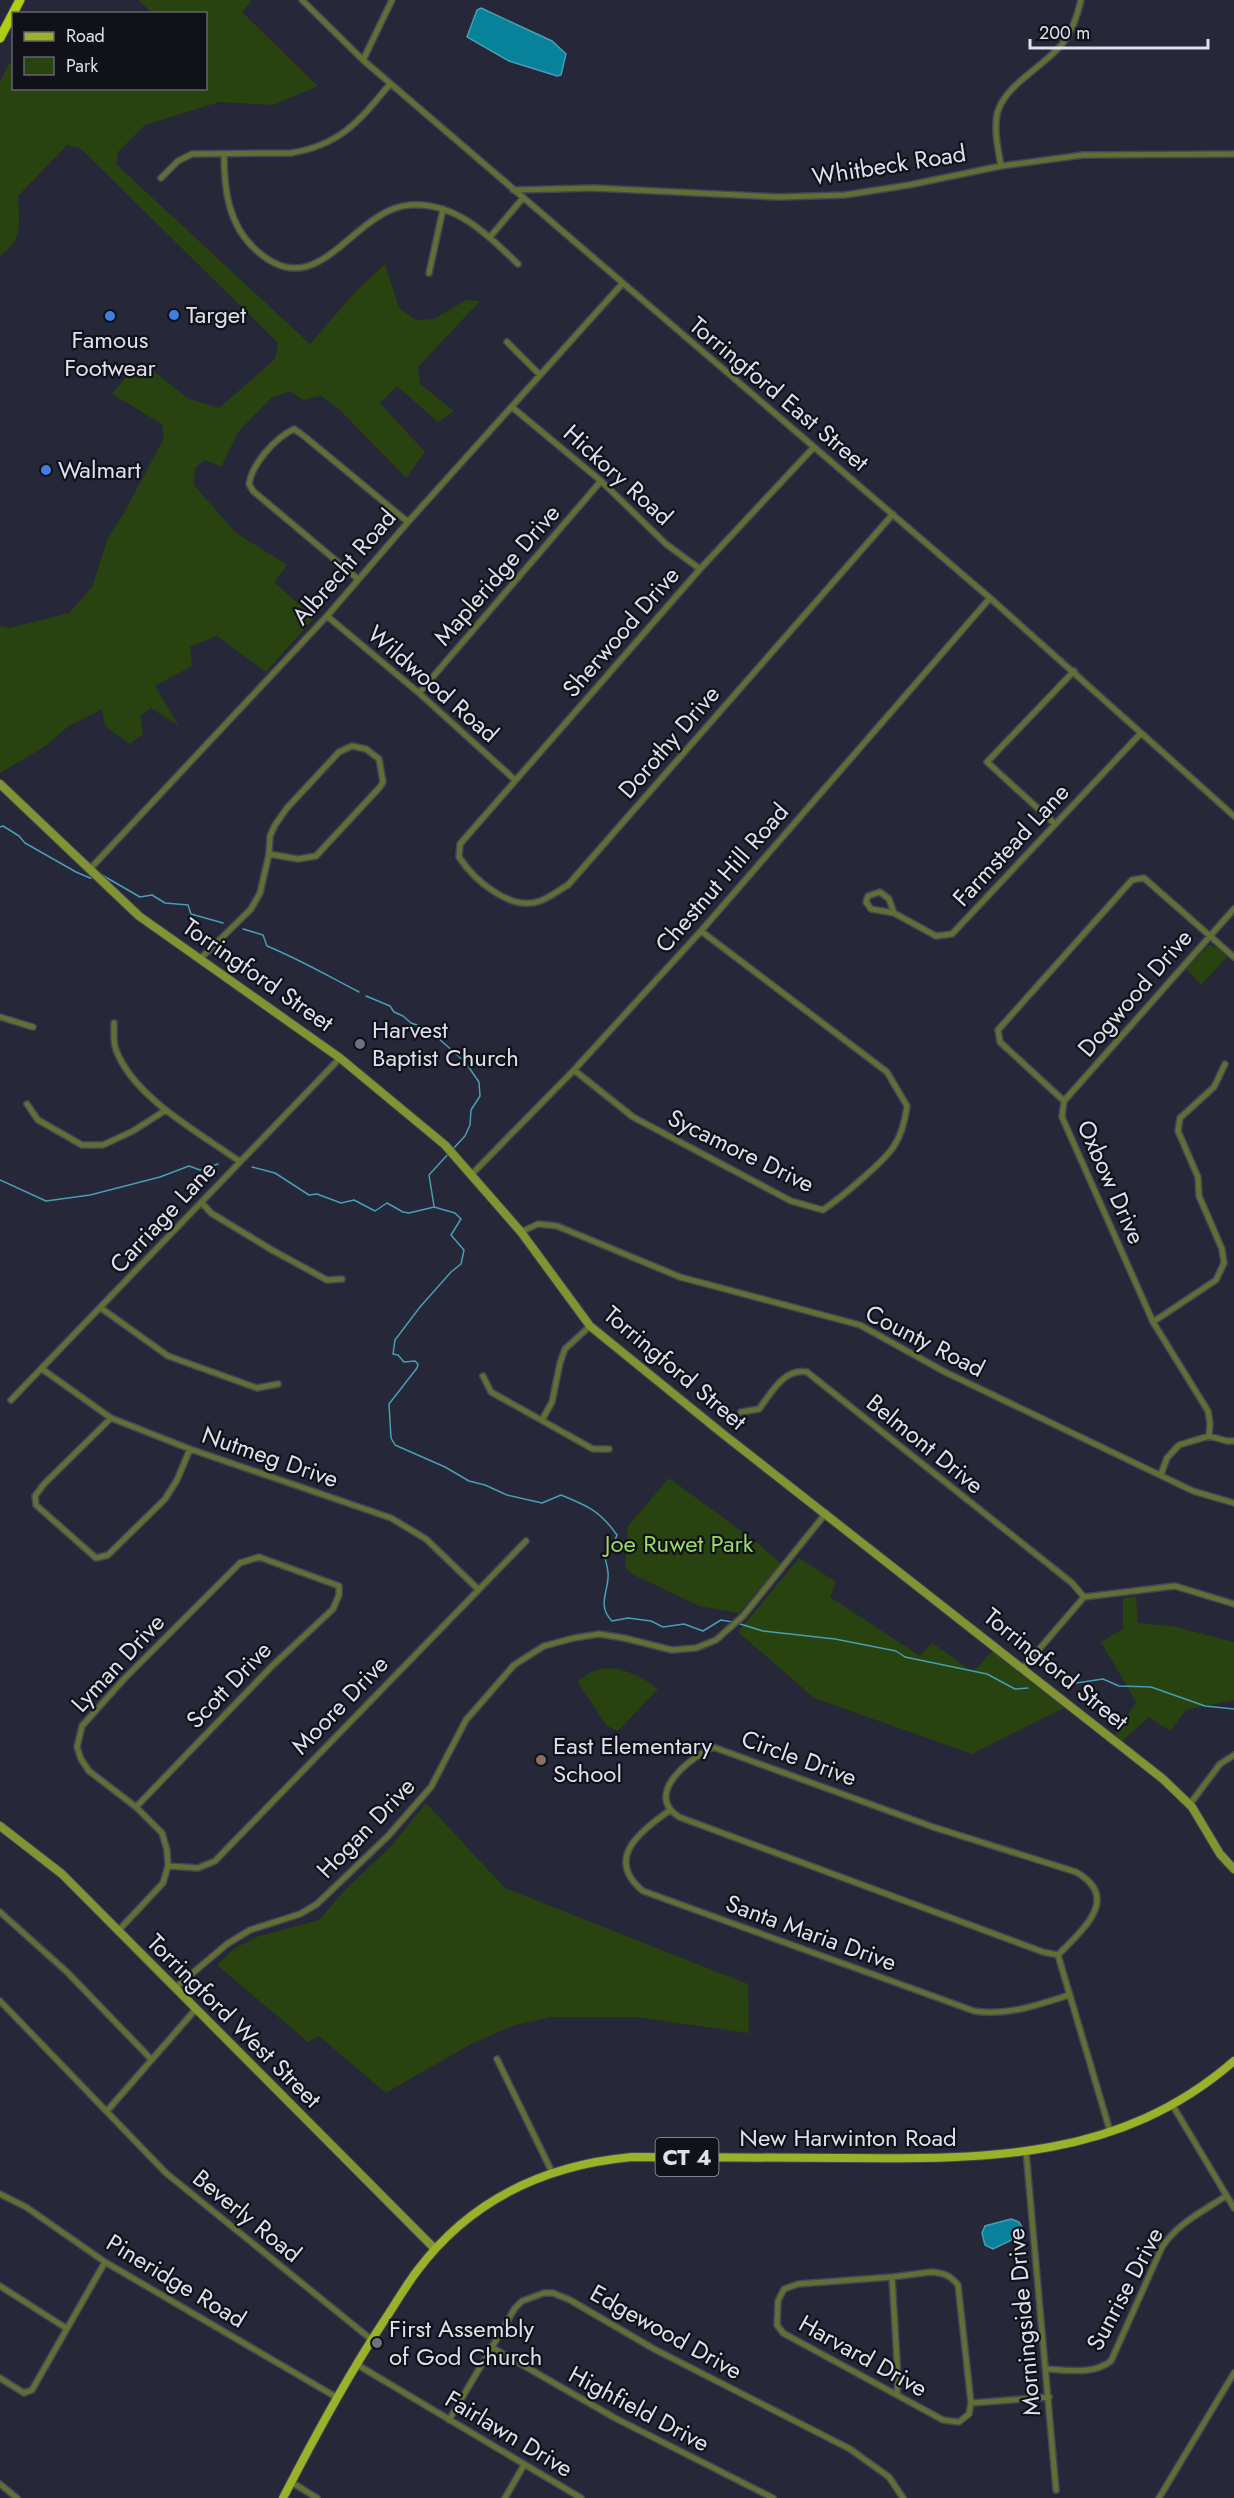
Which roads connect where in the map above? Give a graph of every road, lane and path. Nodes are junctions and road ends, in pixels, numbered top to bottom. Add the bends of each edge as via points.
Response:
1 (302, 0) edge
2 (392, 0) edge
3 (1081, 0) edge
4 (12, 15) edge
5 (0, 38) edge
6 (363, 60) junction
7 (390, 84) junction
8 (224, 154) junction
9 (1234, 154) edge
10 (1001, 166) junction
11 (161, 178) dead end
12 (513, 190) junction
13 (523, 198) junction
14 (443, 208) junction
15 (490, 237) junction
16 (518, 264) dead end
17 (429, 273) dead end
18 (622, 284) junction
19 (507, 342) dead end
20 (540, 375) junction
21 (512, 407) junction
22 (814, 447) junction
23 (601, 481) junction
24 (893, 514) junction
25 (408, 522) junction
26 (700, 570) junction
27 (358, 579) junction
28 (990, 598) junction
29 (327, 616) junction
30 (1074, 671) junction
31 (419, 693) junction
32 (1141, 733) junction
33 (515, 780) junction
34 (0, 784) edge
35 (1234, 816) edge
36 (1055, 824) junction
37 (460, 844) joint
38 (269, 854) junction
39 (94, 875) junction
40 (1234, 909) edge
41 (894, 913) junction
42 (701, 931) junction
43 (1210, 936) junction
44 (1234, 957) edge
45 (201, 958) junction
46 (0, 1017) edge
47 (114, 1023) dead end
48 (33, 1027) dead end
49 (340, 1058) junction
50 (1225, 1064) dead end
51 (574, 1070) junction
52 (1064, 1101) junction
53 (27, 1104) dead end
54 (166, 1110) junction
55 (239, 1161) junction
56 (472, 1174) junction
57 (202, 1203) junction
58 (521, 1232) junction
59 (342, 1279) dead end
60 (101, 1308) junction
61 (1153, 1322) junction
62 (590, 1326) junction
63 (42, 1369) junction
64 (483, 1376) dead end
65 (278, 1384) dead end
66 (11, 1400) dead end
67 (741, 1412) dead end
68 (111, 1418) junction
69 (542, 1420) junction
70 (1209, 1436) junction
71 (1234, 1440) edge
72 (190, 1449) junction
73 (609, 1449) dead end
74 (1161, 1474) junction
75 (1234, 1503) edge
76 (826, 1513) junction
77 (526, 1541) dead end
78 (339, 1586) joint
79 (478, 1589) junction
80 (1083, 1598) junction
81 (1234, 1604) edge
82 (1023, 1668) junction
83 (1234, 1755) edge
84 (1190, 1804) junction
85 (136, 1807) junction
86 (669, 1811) junction
87 (0, 1826) edge
88 (168, 1866) junction
89 (1234, 1869) edge
90 (0, 1912) edge
91 (118, 1931) junction
92 (1058, 1955) junction
93 (175, 1988) junction
94 (1069, 1995) junction
95 (0, 2001) edge
96 (195, 2010) junction
97 (151, 2059) junction
98 (496, 2059) dead end
99 (1234, 2061) edge
100 (1173, 2106) junction
101 (107, 2111) junction
102 (1111, 2133) junction
103 (1026, 2151) junction
104 (552, 2172) junction
105 (0, 2194) edge
106 (1226, 2196) junction
107 (1234, 2208) edge
108 (435, 2249) junction
109 (105, 2262) junction
110 (892, 2277) junction
111 (0, 2286) edge
112 (66, 2328) junction
113 (372, 2340) junction
114 (491, 2347) junction
115 (356, 2364) junction
116 (1046, 2369) junction
117 (1234, 2373) edge
118 (0, 2378) edge
119 (897, 2394) junction
120 (336, 2397) junction
121 (1049, 2397) junction
122 (971, 2403) junction
123 (449, 2420) junction
124 (524, 2465) junction
125 (291, 2482) junction
126 (0, 2484) edge
127 (1056, 2490) dead end
128 (18, 2498) edge
129 (283, 2498) edge
130 (317, 2498) edge
131 (505, 2498) edge
132 (581, 2498) edge
133 (773, 2498) edge
134 (903, 2498) edge
135 (1159, 2498) edge

1 - 6 street, Torringford East Street
2 - 6 street
3 - 10 street via 1075,24 1062,44 1002,102 996,139
4 - 5 highway
6 - 7 street, Torringford East Street
7 - 8 street via 356,124 336,138 291,153
7 - 12 street, Torringford East Street
8 - 11 street via 192,154 178,161
8 - 14 street via 224,186 231,214 248,243 267,261 290,268 321,262 378,215 409,205
9 - 10 street, Whitbeck Road via 1104,154
10 - 12 street, Whitbeck Road via 845,195 778,197 594,188
12 - 13 street, Torringford East Street
13 - 15 street
13 - 18 street, Torringford East Street
14 - 15 street
14 - 17 street
15 - 16 street
18 - 20 street, Albrecht Road
18 - 22 street, Torringford East Street
19 - 20 street
20 - 21 street, Albrecht Road
21 - 23 street, Hickory Road
21 - 25 street, Albrecht Road
22 - 24 street, Torringford East Street
22 - 26 street, Sherwood Drive
23 - 26 street, Hickory Road via 666,544
23 - 31 street, Mapleridge Drive
24 - 28 street, Torringford East Street
24 - 37 street, Dorothy Drive via 568,885 539,902 518,903 502,898 465,866 459,857
25 - 27 street, Albrecht Road
25 - 27 street via 294,429 282,435 250,474 249,484
26 - 33 street, Sherwood Drive
27 - 29 street, Albrecht Road
28 - 30 street, Torringford East Street
28 - 42 street, Chestnut Hill Road
29 - 31 street, Wildwood Road
29 - 39 street, Albrecht Road
30 - 32 street, Torringford East Street
30 - 36 street via 987,762
31 - 33 street, Wildwood Road
32 - 35 street, Torringford East Street
32 - 36 street, Farmstead Lane
33 - 37 street, Sherwood Drive
34 - 39 main road, Torringford Street
36 - 41 street, Farmstead Lane via 952,934 936,936
38 - 38 street via 275,825 339,752 352,746 366,749 379,759 383,782 380,787 326,847 316,855 298,859
38 - 45 street via 261,893 251,909
39 - 45 main road, Torringford Street via 140,916
40 - 43 street, Dogwood Drive
41 - 41 street, Farmstead Lane via 885,895 880,892 868,896 871,909
42 - 51 street, Chestnut Hill Road
42 - 51 street, Sycamore Drive via 887,1072 907,1106 904,1127 893,1148 837,1201 823,1210 806,1206 633,1117
43 - 44 street, Oxbow Drive
43 - 52 street, Dogwood Drive
43 - 52 street, Oxbow Drive via 1144,878 1132,880 998,1030 1000,1042
45 - 49 main road, Torringford Street
46 - 48 street
47 - 54 street via 116,1050 134,1079
49 - 55 street, Carriage Lane
49 - 56 main road, Torringford Street
50 - 61 street via 1214,1087 1180,1118 1178,1131 1198,1177 1199,1196 1222,1249 1224,1263 1216,1280
51 - 56 street, Chestnut Hill Road
52 - 61 street, Oxbow Drive via 1062,1117
53 - 54 street via 38,1120 81,1145 103,1145
54 - 55 street
55 - 57 street, Carriage Lane
56 - 58 main road, Torringford Street
57 - 59 street via 211,1213 290,1260 327,1280
57 - 60 street, Carriage Lane
58 - 62 main road, Torringford Street
58 - 74 street, County Road via 538,1224 557,1227 680,1277 860,1325 945,1372
60 - 63 street, Carriage Lane
60 - 65 street via 168,1356 257,1388
61 - 70 street, Oxbow Drive via 1208,1411
62 - 69 street via 565,1349 552,1402
62 - 76 main road, Torringford Street
63 - 66 street, Carriage Lane
63 - 68 street, Nutmeg Drive
64 - 69 street via 491,1392
67 - 80 street, Belmont Drive via 759,1408 787,1374 807,1372 1072,1582
68 - 72 street, Nutmeg Drive
68 - 72 street via 35,1496 36,1505 96,1558 108,1555 165,1498
69 - 73 street via 593,1449
70 - 71 street
70 - 74 street via 1179,1445 1167,1458
72 - 79 street, Nutmeg Drive via 391,1518 426,1539
74 - 75 street, County Road via 1193,1491
76 - 82 main road, Torringford Street
76 - 93 street, Hogan Drive via 743,1616 717,1640 696,1648 672,1650 599,1634 544,1646 514,1665 465,1720 431,1787 388,1836 317,1904 242,1935
77 - 79 street, Moore Drive
78 - 85 street, Scott Drive via 333,1609 272,1666
78 - 85 street, Lyman Drive via 259,1557 250,1558 240,1563 124,1678 82,1726 77,1747 89,1771
79 - 88 street, Moore Drive via 215,1861 198,1868
80 - 81 street via 1175,1586
80 - 82 street
82 - 84 main road, Torringford Street
83 - 84 street via 1220,1764
84 - 89 main road, Torringford Street via 1220,1854
85 - 88 street, Lyman Drive via 162,1833
86 - 92 street
86 - 92 street, Circle Drive via 665,1800 677,1774 695,1756 713,1747 933,1827 1076,1872 1095,1887 1098,1904 1084,1928
86 - 94 street, Santa Maria Drive via 632,1841 626,1854 626,1870 643,1891 974,2011 1023,2010
87 - 91 main road, Torringford West Street via 51,1864
88 - 91 street via 163,1883
90 - 97 street via 67,1972
91 - 93 main road, Torringford West Street
92 - 94 street
93 - 96 main road, Torringford West Street
94 - 102 street
95 - 101 street, Beverly Road
96 - 97 street
96 - 108 main road, Torringford West Street
97 - 101 street
98 - 104 street
99 - 100 main road, New Harwinton Road / CT 4
100 - 102 main road, New Harwinton Road / CT 4
100 - 106 street
101 - 113 street, Beverly Road via 166,2173
102 - 103 main road, New Harwinton Road / CT 4
103 - 104 main road, New Harwinton Road / CT 4 via 958,2158 632,2157 593,2160
103 - 116 street, Morningside Drive
104 - 108 main road, New Harwinton Road / CT 4 via 502,2195 470,2216
105 - 109 street, Pineridge Road via 26,2206
106 - 107 street
106 - 116 street, Sunrise Drive via 1180,2226 1162,2247 1111,2361 1087,2370
108 - 113 main road, New Harwinton Road / CT 4
109 - 112 street
109 - 120 street, Pineridge Road
110 - 119 street
110 - 119 street, Harvard Drive via 798,2284 784,2289 778,2301 777,2325 783,2333
110 - 122 street, Harvard Drive via 943,2273 958,2284
111 - 112 street
112 - 118 street via 32,2390 24,2393
113 - 115 main road, New Harwinton Road / CT 4
114 - 123 street, Edgewood Drive
114 - 133 street, Highfield Drive via 615,2418
114 - 134 street, Edgewood Drive via 522,2301 553,2293 850,2450 889,2477
115 - 120 main road, New Harwinton Road / CT 4
115 - 123 street, Fairlawn Drive
116 - 121 street, Morningside Drive
117 - 135 street
119 - 122 street, Harvard Drive via 942,2420 959,2422 969,2414
120 - 125 main road, New Harwinton Road / CT 4
121 - 122 street
121 - 127 street, Morningside Drive
123 - 124 street, Fairlawn Drive
124 - 131 street
124 - 132 street, Fairlawn Drive
125 - 129 main road, New Harwinton Road / CT 4
125 - 130 street
126 - 128 street

